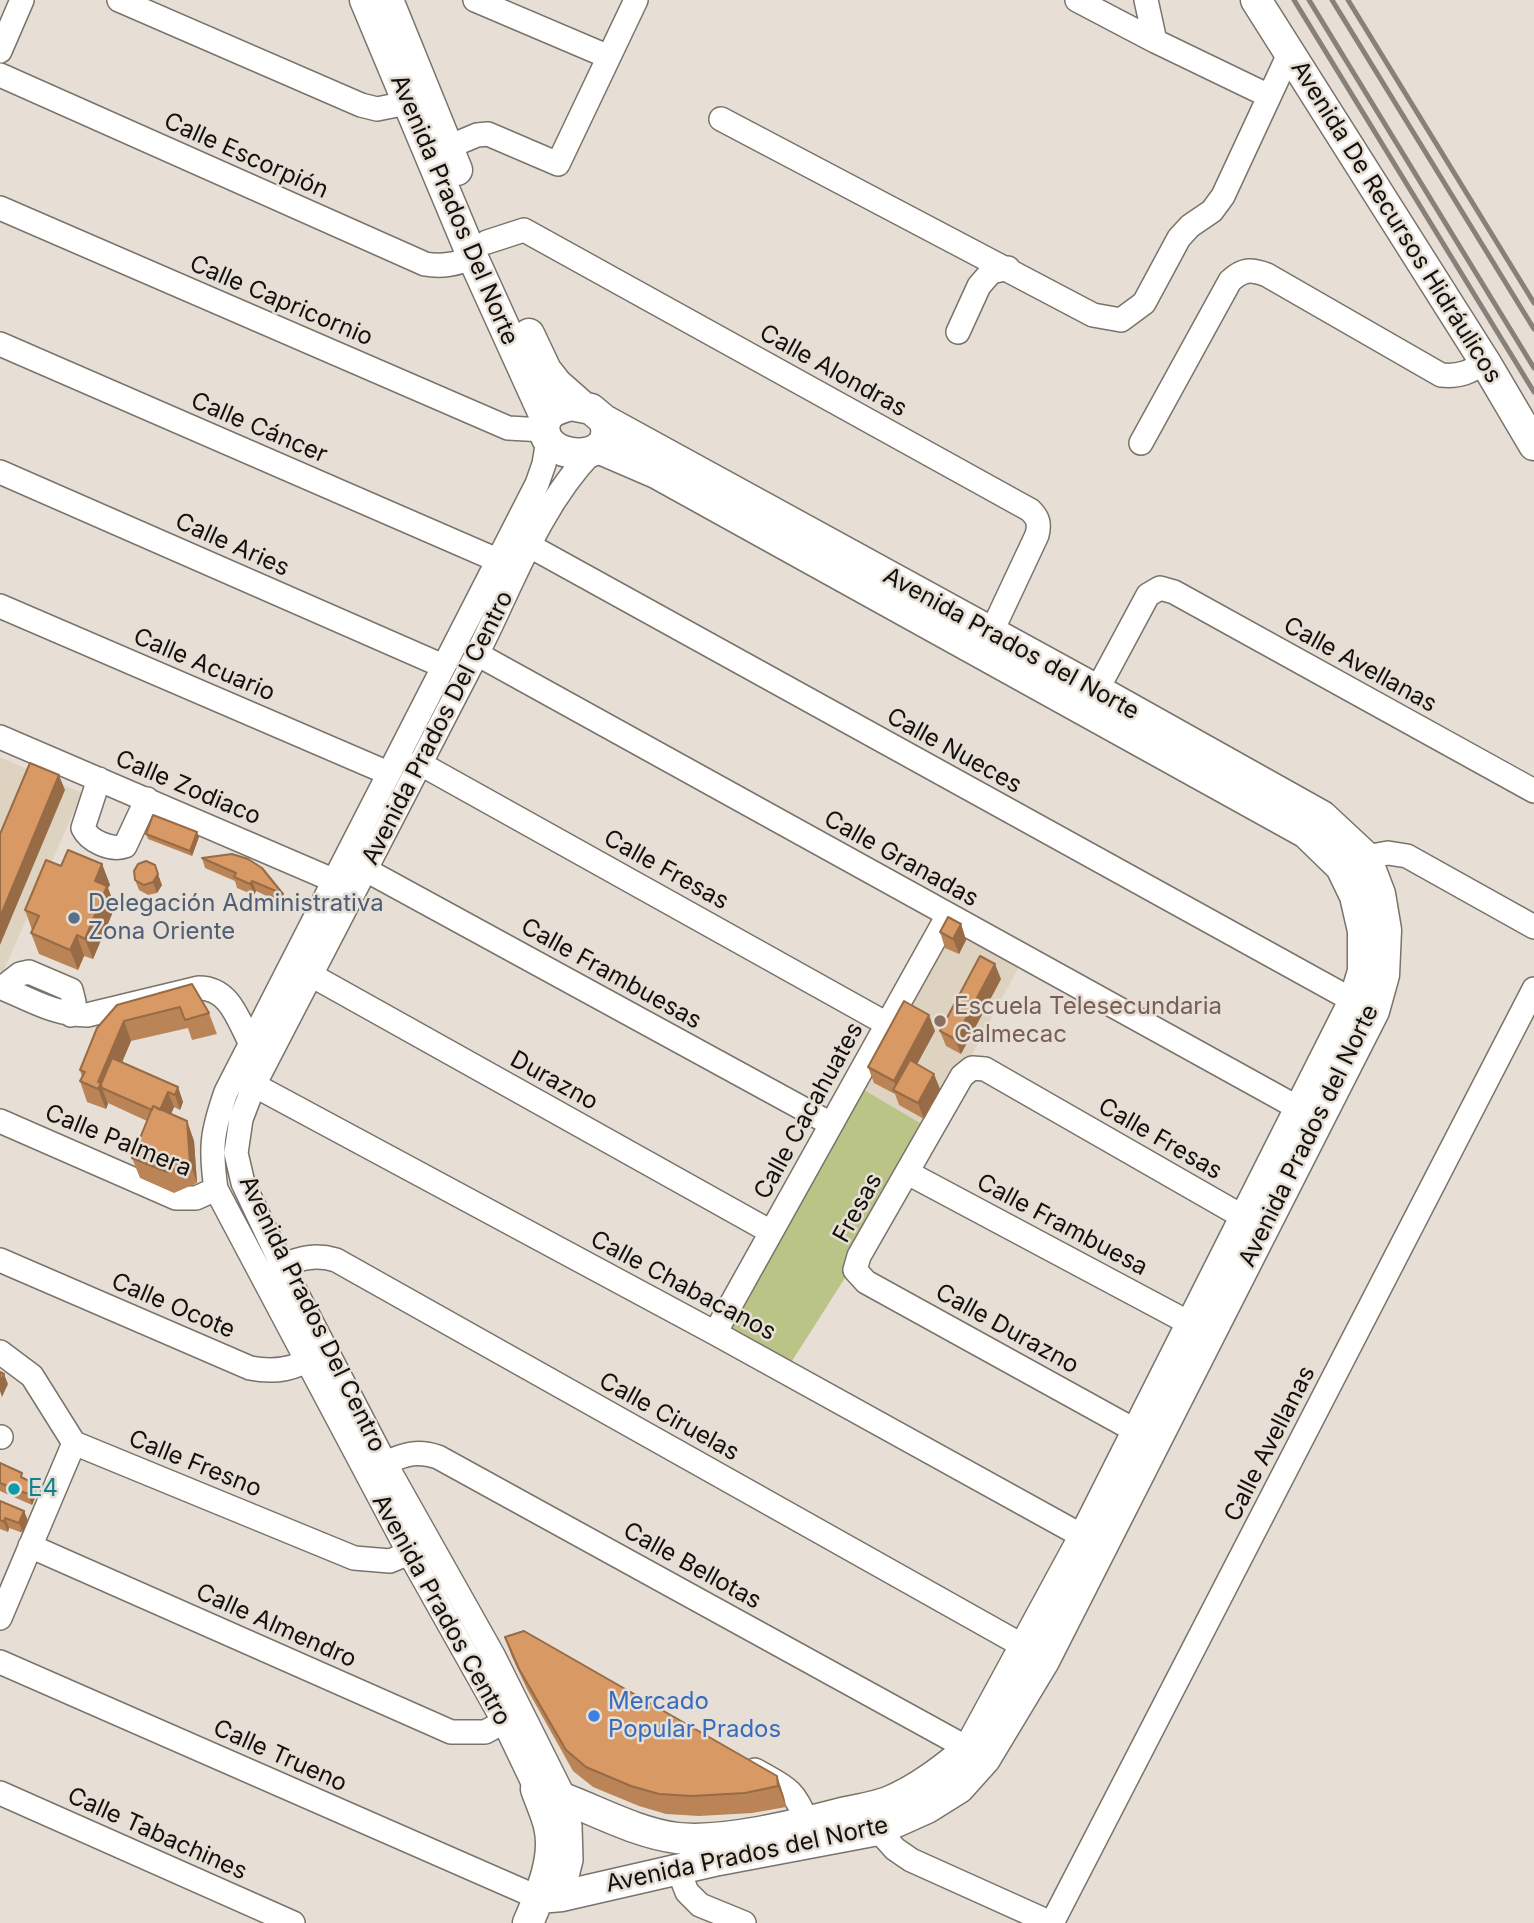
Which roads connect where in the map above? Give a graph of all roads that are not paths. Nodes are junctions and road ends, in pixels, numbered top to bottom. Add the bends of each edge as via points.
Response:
1 (22, 0) edge
2 (119, 0) edge
3 (365, 0) edge
4 (388, 0) edge
5 (475, 0) edge
6 (636, 0) edge
7 (1077, 0) edge
8 (1146, 0) edge
9 (1256, 0) edge
10 (1155, 41) junction
11 (0, 51) edge
12 (1289, 54) junction
13 (609, 57) junction
14 (0, 75) edge
15 (1269, 96) junction
16 (407, 103) junction
17 (721, 119) dead end
18 (439, 151) junction
19 (0, 208) edge
20 (480, 250) junction
21 (1008, 268) junction
22 (958, 331) dead end
23 (0, 344) edge
24 (1485, 362) junction
25 (546, 430) junction
26 (594, 431) junction
27 (1141, 443) dead end
28 (1534, 445) edge
29 (0, 472) edge
30 (530, 546) junction
31 (497, 560) junction
32 (0, 606) edge
33 (991, 633) junction
34 (477, 654) junction
35 (443, 666) junction
36 (1035, 670) junction
37 (1097, 690) junction
38 (0, 737) edge
39 (419, 763) junction
40 (388, 773) junction
41 (99, 779) junction
42 (1534, 791) edge
43 (147, 799) junction
44 (1314, 825) junction
45 (1366, 857) junction
46 (352, 880) junction
47 (948, 915) junction
48 (1534, 927) edge
49 (311, 975) junction
50 (1, 987) edge
51 (1534, 989) edge
52 (1354, 1001) junction
53 (887, 1024) junction
54 (251, 1044) junction
55 (254, 1085) junction
56 (1300, 1109) junction
57 (0, 1121) edge
58 (831, 1124) junction
59 (908, 1173) junction
60 (216, 1189) junction
61 (1244, 1218) junction
62 (771, 1232) junction
63 (0, 1260) edge
64 (282, 1265) junction
65 (855, 1270) joint
66 (1191, 1324) junction
67 (715, 1333) junction
68 (327, 1350) junction
69 (0, 1352) edge
70 (307, 1362) junction
71 (1173, 1382) junction
72 (1136, 1430) junction
73 (74, 1443) junction
74 (385, 1463) junction
75 (1084, 1537) junction
76 (30, 1546) junction
77 (409, 1553) junction
78 (9, 1571) edge
79 (0, 1618) edge
80 (1025, 1647) junction
81 (0, 1662) edge
82 (504, 1722) junction
83 (969, 1749) junction
84 (739, 1761) edge
85 (536, 1789) junction
86 (0, 1793) edge
87 (564, 1797) junction
88 (921, 1797) junction
89 (807, 1822) junction
90 (878, 1830) junction
91 (717, 1849) junction
92 (678, 1869) junction
93 (543, 1913) edge
94 (293, 1923) edge
95 (744, 1923) edge
96 (1051, 1923) edge

1 - 11 street
2 - 16 street via 361,106
3 - 16 main road, Avenida Prados Del Norte
4 - 18 main road, Avenida Prados Del Norte
5 - 13 street
6 - 13 street
7 - 10 street
8 - 10 street
9 - 12 main road, Avenida De Recursos Hidráulicos
10 - 15 street
12 - 15 street
12 - 24 main road, Avenida De Recursos Hidráulicos
13 - 18 street via 558,164 488,134
14 - 20 street, Calle Escorpión via 425,264 457,264
15 - 21 street via 1223,196 1179,238 1144,303 1121,320 1093,315
16 - 18 main road, Avenida Prados Del Norte
17 - 21 street
18 - 20 main road, Avenida Prados Del Norte
19 - 25 street, Calle Capricornio via 508,428
20 - 25 main road, Avenida Prados Del Norte
20 - 26 main road, Avenida Prados Del Norte via 546,370
20 - 33 street, Calle Alondras via 524,230 1030,510 1040,526
21 - 22 street via 991,272 979,286
23 - 31 street, Calle Cáncer
24 - 27 street via 1457,377 1441,375 1267,275 1241,272 1230,281
24 - 28 main road, Avenida De Recursos Hidráulicos
25 - 26 main road via 564,451 575,453
25 - 26 main road via 553,411 571,405
25 - 31 street, Avenida Prados Centro via 544,464 537,484
26 - 30 street, Avenida Prados Del Centro
26 - 33 main road, Avenida Prados del Norte
26 - 36 main road, Avenida Prados del Norte via 656,473
29 - 35 street, Calle Aries
30 - 34 street, Avenida Prados Del Centro
30 - 52 street, Calle Nueces
31 - 35 street, Avenida Prados Centro
32 - 40 street, Calle Acuario
33 - 36 main road, Avenida Prados del Norte
34 - 39 street, Avenida Prados Del Centro
34 - 47 street, Calle Granadas
35 - 40 street, Avenida Prados Centro
36 - 37 main road, Avenida Prados del Norte
36 - 44 main road, Avenida Prados del Norte
37 - 42 street, Calle Avellanas via 1148,595 1160,588
37 - 44 main road, Avenida Prados del Norte
38 - 41 street, Calle Zodiaco
39 - 46 street, Avenida Prados Del Centro
39 - 53 street, Calle Fresas
40 - 46 street, Avenida Prados Centro
41 - 43 street, Calle Zodiaco
41 - 43 street via 83,828 91,838 111,847 125,846
43 - 46 street, Calle Zodiaco
44 - 45 main road, Avenida Prados del Norte
44 - 52 main road, Avenida Prados del Norte via 1355,896 1363,931 1363,971
45 - 48 street via 1408,856
45 - 71 main road, Avenida Prados del Norte via 1380,894 1386,930 1384,975 1374,1011
46 - 49 street, Avenida Prados Del Centro
46 - 54 street, Avenida Prados Centro
46 - 58 street, Calle Frambuesas
47 - 53 street, Calle Cacahuates
47 - 56 street, Calle Granadas
49 - 55 street, Avenida Prados Del Centro
49 - 62 street, Durazno
50 - 54 street via 71,1015 210,988 228,1002
51 - 96 street, Calle Avellanas
52 - 56 main road, Avenida Prados del Norte
53 - 58 street, Calle Cacahuates
54 - 60 street, Avenida Prados Centro via 215,1122 211,1155
55 - 64 street, Avenida Prados Del Centro via 241,1119 236,1153 243,1183
55 - 67 street, Calle Chabacanos
56 - 61 main road, Avenida Prados del Norte
57 - 60 street, Calle Palmera via 176,1198 196,1198
58 - 62 street, Calle Cacahuates
59 - 61 street, Calle Fresas via 962,1076 972,1068 985,1069
59 - 65 street, Fresas
59 - 66 street, Calle Frambuesa
60 - 70 street, Avenida Prados Centro
61 - 66 main road, Avenida Prados del Norte
62 - 67 street, Calle Cacahuates
63 - 70 street, Calle Ocote via 250,1368 287,1370
64 - 68 street, Avenida Prados Del Centro
64 - 80 street, Calle Ciruelas via 320,1255 336,1260
65 - 72 street, Calle Durazno via 866,1282
66 - 71 main road, Avenida Prados del Norte
67 - 75 street, Calle Chabacanos
68 - 70 street, Calle Ocote
68 - 74 street, Avenida Prados Del Centro
69 - 73 street via 32,1376
70 - 77 street, Avenida Prados Centro
71 - 72 main road, Avenida Prados del Norte
71 - 88 main road, Avenida Prados del Norte via 1044,1661 985,1759 959,1788
72 - 75 main road, Avenida Prados del Norte
73 - 76 street
73 - 77 street, Calle Fresno via 354,1558 390,1561
74 - 83 street, Calle Bellotas via 423,1452 438,1457
74 - 87 street, Avenida Prados Del Centro via 501,1651
75 - 80 main road, Avenida Prados del Norte
76 - 78 street
76 - 82 street, Calle Almendro via 451,1732 485,1732
77 - 82 street, Avenida Prados Centro
78 - 79 street
80 - 83 main road, Avenida Prados del Norte
81 - 93 street, Calle Trueno
82 - 85 street, Avenida Prados Centro
83 - 88 main road, Avenida Prados del Norte
84 - 89 street via 786,1787 799,1801
85 - 87 main road, Avenida Prados del Norte
85 - 93 main road, Avenida Prados Centro via 550,1828
86 - 94 street, Calle Tabachines
87 - 91 main road, Avenida Prados del Norte via 643,1830
87 - 93 street, Avenida Prados Del Centro via 570,1860
88 - 89 main road, Avenida Prados del Norte
88 - 90 main road, Avenida Prados del Norte
89 - 91 main road, Avenida Prados del Norte
90 - 91 main road, Avenida Prados del Norte
90 - 96 street via 911,1860
91 - 92 main road, Avenida Prados del Norte
92 - 93 main road, Avenida Prados del Norte
92 - 95 street via 687,1892 700,1905

